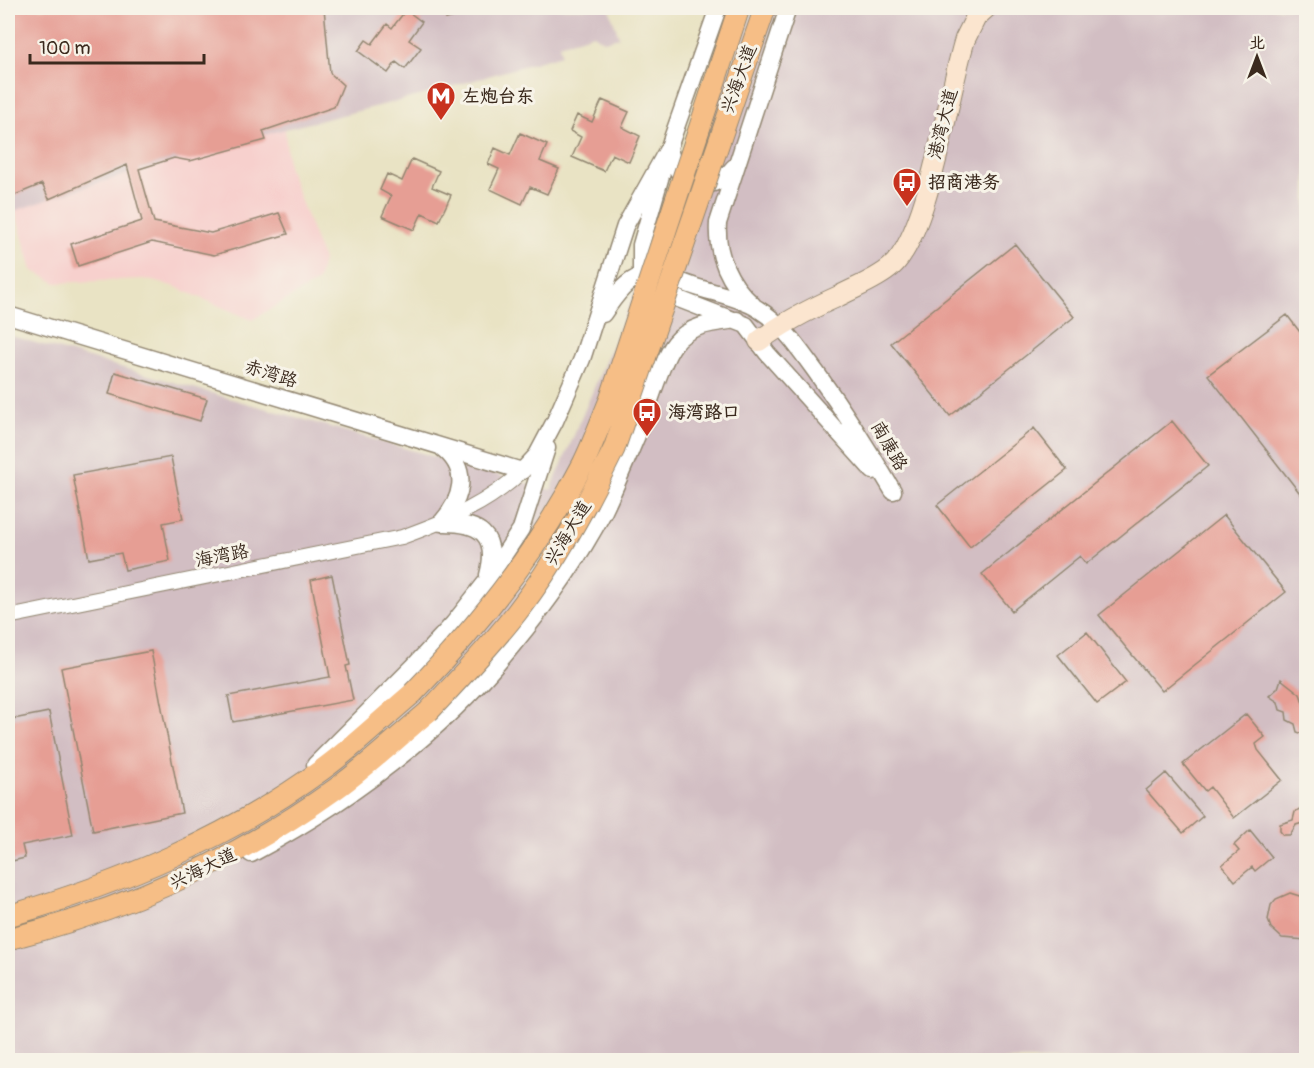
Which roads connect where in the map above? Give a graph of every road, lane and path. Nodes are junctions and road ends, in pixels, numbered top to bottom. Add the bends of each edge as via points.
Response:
1 (718, 8) edge
2 (739, 8) edge
3 (765, 8) edge
4 (788, 8) edge
5 (986, 8) edge
6 (669, 147) junction
7 (735, 166) junction
8 (642, 274) junction
9 (756, 308) junction
10 (8, 315) edge
11 (737, 320) junction
12 (780, 325) junction
13 (591, 331) junction
14 (759, 341) junction
15 (555, 421) junction
16 (436, 444) junction
17 (490, 461) junction
18 (522, 471) junction
19 (441, 523) junction
20 (486, 582) junction
21 (8, 617) edge
22 (281, 798) junction
23 (150, 894) junction
24 (8, 915) edge
25 (8, 939) edge

1 - 6 street, 兴海大道
2 - 22 main road, 兴海大道, bridge via 610,400 583,463 542,535 498,599 413,693 325,768
3 - 23 main road, 兴海大道, bridge via 614,449 566,538 518,611 428,712 339,787 261,839
4 - 7 street, 兴海大道
5 - 12 main road, 港湾大道 via 976,17 965,39 921,213 905,251 873,279
6 - 7 street via 680,177 695,185 711,185 725,179
6 - 8 street via 641,245
6 - 13 street, 兴海大道 via 625,226
7 - 9 street, 兴海大道 via 721,209 719,253 742,296
8 - 9 street, 南康路 via 668,277
8 - 11 street, 南康路 via 658,291
8 - 13 street via 627,281
9 - 12 street, 南康路
10 - 16 street, 赤湾路
11 - 14 street, 南康路
11 - 23 street, 兴海大道 via 697,327 675,344 603,512 558,584 468,696 427,736 378,775 277,840 247,857
12 - 14 main road, 港湾大道
12 - 14 street, 南康路 via 854,425 893,491 842,439
13 - 15 street, 兴海大道
13 - 17 street, 兴海大道 via 533,448 511,461
15 - 18 street, 兴海大道 via 537,455
15 - 20 street, 兴海大道 via 521,529
16 - 17 street, 赤湾路
16 - 19 street via 457,463 462,478 456,504
17 - 18 street, 赤湾路
18 - 19 street, 海湾路 via 493,496
19 - 20 street via 471,525 485,535 492,553
19 - 21 street, 海湾路 via 354,548
20 - 22 street, 兴海大道 via 453,624 379,703
22 - 24 main road, 兴海大道 via 185,852 118,881
23 - 25 main road, 兴海大道

